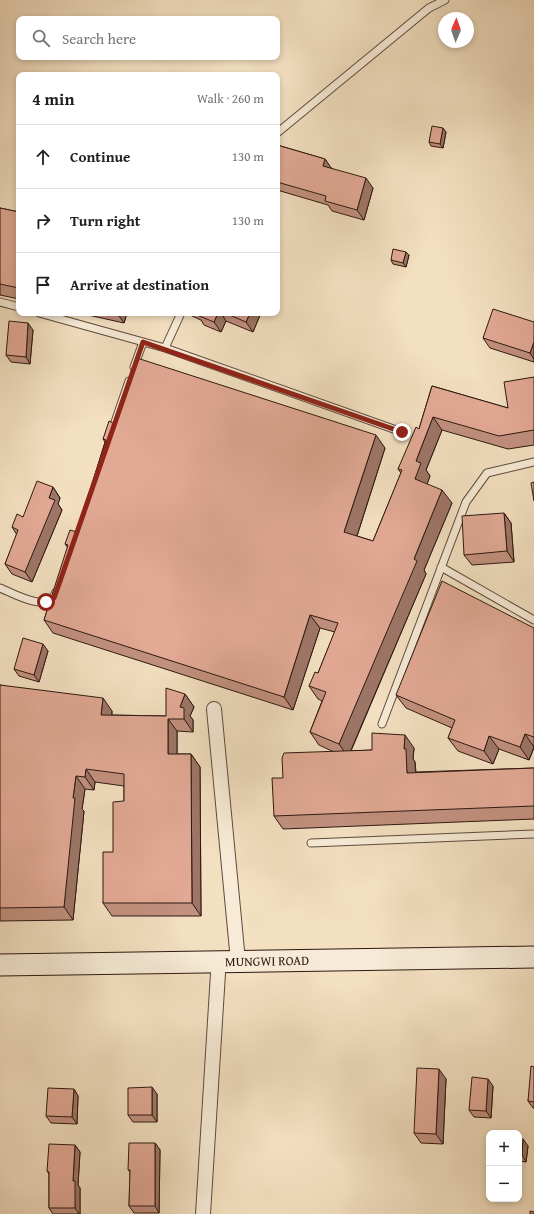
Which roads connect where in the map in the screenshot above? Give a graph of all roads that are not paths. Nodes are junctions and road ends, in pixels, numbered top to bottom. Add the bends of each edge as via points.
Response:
1 (445, 0) edge
2 (280, 131) edge
3 (0, 302) edge
4 (16, 306) edge
5 (50, 316) edge
6 (180, 316) edge
7 (143, 342) junction
8 (165, 348) junction
9 (402, 432) dead end
10 (109, 438) edge
11 (534, 462) edge
12 (441, 567) junction
13 (58, 587) edge
14 (0, 588) edge
15 (534, 620) edge
16 (214, 708) dead end
17 (382, 724) dead end
18 (534, 834) edge
19 (310, 843) dead end
20 (534, 957) edge
21 (238, 961) junction
22 (0, 965) edge
23 (534, 969) edge
24 (218, 973) junction
25 (0, 975) edge
26 (203, 1214) edge

1 - 2 lane via 429,8
3 - 4 lane
5 - 7 lane
6 - 8 lane
7 - 8 lane
7 - 10 lane
8 - 9 lane
11 - 12 lane via 487,473 466,502
12 - 15 lane
12 - 17 lane
13 - 14 lane via 54,598 46,602 34,602
16 - 21 street
18 - 19 lane
20 - 21 main road, MUNGWI ROAD
21 - 22 main road, MUNGWI ROAD
23 - 24 main road, MUNGWI ROAD
24 - 25 main road, MUNGWI ROAD
24 - 26 street

